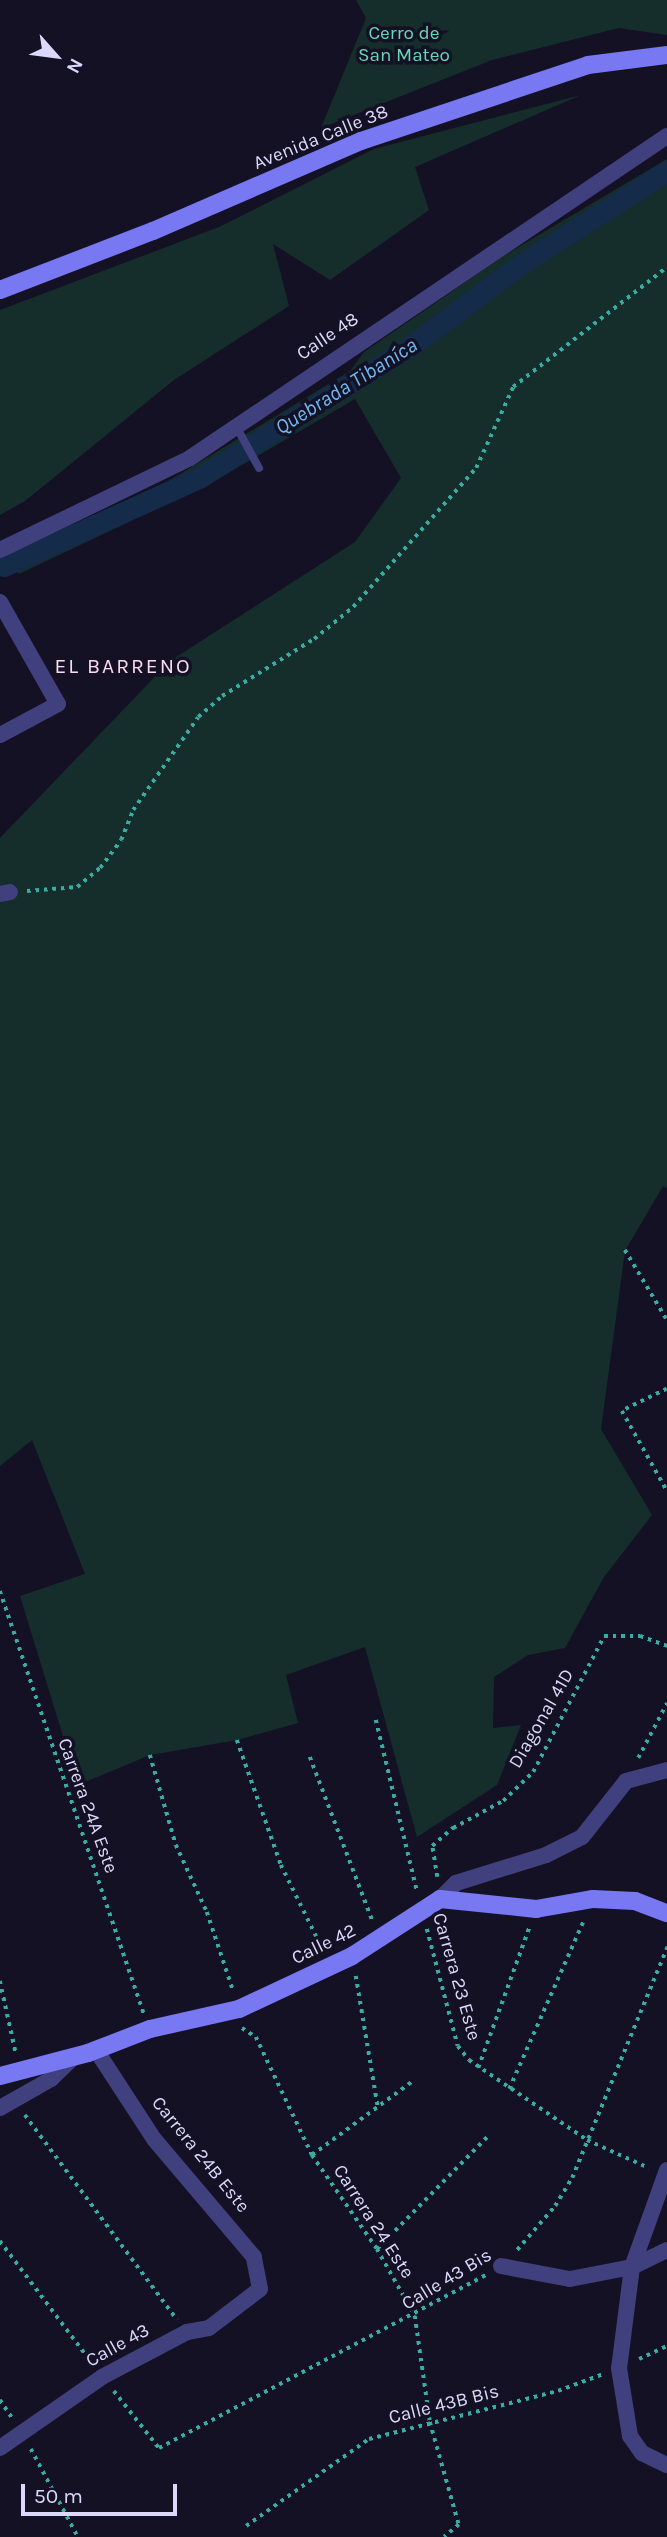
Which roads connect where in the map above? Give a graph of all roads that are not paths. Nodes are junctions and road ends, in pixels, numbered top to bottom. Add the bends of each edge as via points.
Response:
1 (667, 55) edge
2 (667, 136) edge
3 (0, 290) edge
4 (236, 426) junction
5 (259, 468) dead end
6 (0, 550) edge
7 (1, 607) edge
8 (0, 735) edge
9 (667, 1770) edge
10 (440, 1899) junction
11 (667, 1913) edge
12 (96, 2050) junction
13 (74, 2057) junction
14 (0, 2076) edge
15 (7, 2104) edge
16 (666, 2173) edge
17 (667, 2250) edge
18 (501, 2266) road end
19 (632, 2267) junction
20 (260, 2289) joint
21 (0, 2448) edge
22 (667, 2465) edge

1 - 3 street, Avenida Calle 38 via 588,65 361,141 153,231
2 - 4 street, Calle 48
4 - 5 lane
4 - 6 street, Calle 48 via 190,457
7 - 8 street via 58,704
9 - 10 street, Calle 42 via 626,1781 582,1837 546,1855 456,1883
10 - 11 street via 536,1909 593,1899 635,1901
10 - 12 street, Calle 42 via 352,1956 239,2009 149,2029
12 - 13 street, Calle 42
12 - 20 street, Carrera 24B Este via 154,2139 254,2257
13 - 14 street, Calle 42
13 - 15 street via 51,2079
16 - 19 street
17 - 19 street
18 - 19 street via 570,2279
19 - 22 street via 619,2368 630,2436 642,2453
20 - 21 street, Calle 43 via 209,2328 187,2333 102,2377

